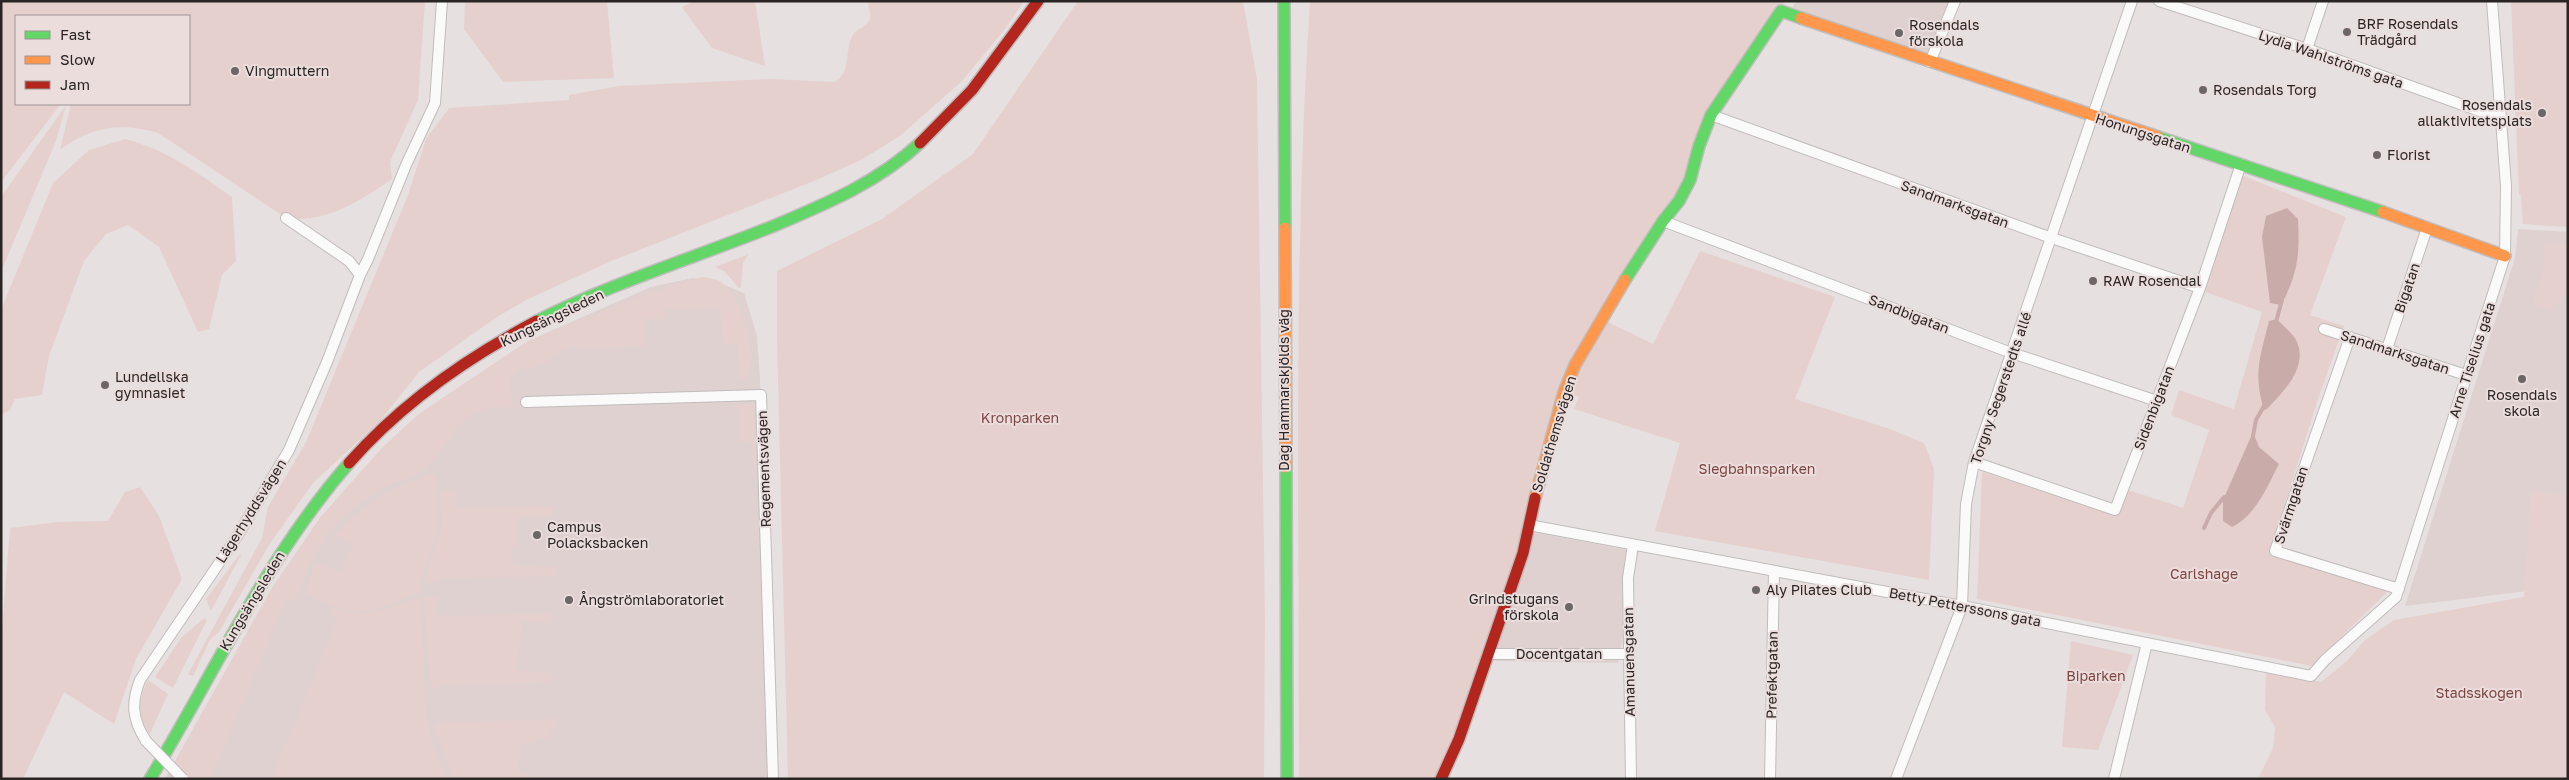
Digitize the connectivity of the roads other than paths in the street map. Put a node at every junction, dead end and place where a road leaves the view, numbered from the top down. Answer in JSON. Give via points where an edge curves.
{"nodes":[{"id":1,"x":442,"y":1,"type":"edge"},
{"id":2,"x":1038,"y":1,"type":"edge"},
{"id":3,"x":1284,"y":1,"type":"edge"},
{"id":4,"x":1955,"y":1,"type":"edge"},
{"id":5,"x":2132,"y":1,"type":"edge"},
{"id":6,"x":2159,"y":1,"type":"edge"},
{"id":7,"x":2323,"y":1,"type":"edge"},
{"id":8,"x":2492,"y":1,"type":"edge"},
{"id":9,"x":1781,"y":11,"type":"joint"},
{"id":10,"x":2307,"y":49,"type":"junction"},
{"id":11,"x":1930,"y":62,"type":"junction"},
{"id":12,"x":1711,"y":115,"type":"junction"},
{"id":13,"x":2093,"y":116,"type":"junction"},
{"id":14,"x":2502,"y":119,"type":"junction"},
{"id":15,"x":2241,"y":164,"type":"junction"},
{"id":16,"x":286,"y":218,"type":"dead end"},
{"id":17,"x":1663,"y":220,"type":"junction"},
{"id":18,"x":2427,"y":228,"type":"junction"},
{"id":19,"x":2052,"y":238,"type":"junction"},
{"id":20,"x":2505,"y":256,"type":"junction"},
{"id":21,"x":360,"y":275,"type":"junction"},
{"id":22,"x":2200,"y":288,"type":"junction"},
{"id":23,"x":2324,"y":329,"type":"dead end"},
{"id":24,"x":2350,"y":337,"type":"junction"},
{"id":25,"x":2386,"y":349,"type":"junction"},
{"id":26,"x":2013,"y":353,"type":"junction"},
{"id":27,"x":2466,"y":375,"type":"junction"},
{"id":28,"x":2156,"y":401,"type":"junction"},
{"id":29,"x":526,"y":402,"type":"dead end"},
{"id":30,"x":1974,"y":462,"type":"junction"},
{"id":31,"x":1529,"y":525,"type":"junction"},
{"id":32,"x":1633,"y":545,"type":"junction"},
{"id":33,"x":1774,"y":571,"type":"junction"},
{"id":34,"x":2399,"y":588,"type":"junction"},
{"id":35,"x":1962,"y":606,"type":"junction"},
{"id":36,"x":2147,"y":643,"type":"junction"},
{"id":37,"x":1490,"y":654,"type":"junction"},
{"id":38,"x":1629,"y":654,"type":"junction"},
{"id":39,"x":2312,"y":676,"type":"joint"},
{"id":40,"x":150,"y":779,"type":"edge"},
{"id":41,"x":183,"y":779,"type":"edge"},
{"id":42,"x":773,"y":779,"type":"edge"},
{"id":43,"x":1287,"y":779,"type":"edge"},
{"id":44,"x":1441,"y":779,"type":"edge"},
{"id":45,"x":1631,"y":779,"type":"edge"},
{"id":46,"x":1770,"y":779,"type":"edge"},
{"id":47,"x":1896,"y":779,"type":"edge"},
{"id":48,"x":2114,"y":779,"type":"edge"}],
"edges":[{"from":1,"to":21,"type":"street","name":"Lägerhyddsvägen","via":[[434,103]]},
{"from":2,"to":40,"type":"main road","name":"Kungsängsleden","via":[[977,87],[930,135],[892,167],[829,203],[601,294],[520,330],[411,403],[339,475],[288,542],[264,577]]},
{"from":3,"to":43,"type":"main road","name":"Dag Hammarskjölds väg"},
{"from":4,"to":11,"type":"street"},
{"from":5,"to":13,"type":"street","name":"Torgny Segerstedts allé"},
{"from":6,"to":10,"type":"street","name":"Lydia Wahlströms gata"},
{"from":7,"to":10,"type":"street"},
{"from":8,"to":14,"type":"street","name":"Arne Tiselius gata"},
{"from":9,"to":11,"type":"main road","name":"Honungsgatan"},
{"from":9,"to":12,"type":"main road","name":"Soldathemsvägen"},
{"from":10,"to":14,"type":"street","name":"Lydia Wahlströms gata"},
{"from":11,"to":13,"type":"main road","name":"Honungsgatan"},
{"from":12,"to":17,"type":"main road","name":"Soldathemsvägen","via":[[1690,180],[1679,201]]},
{"from":12,"to":19,"type":"street","name":"Sandmarksgatan"},
{"from":13,"to":15,"type":"main road","name":"Honungsgatan"},
{"from":13,"to":19,"type":"street","name":"Torgny Segerstedts allé"},
{"from":14,"to":20,"type":"street","name":"Arne Tiselius gata","via":[[2506,186]]},
{"from":15,"to":18,"type":"main road","name":"Honungsgatan"},
{"from":15,"to":22,"type":"street","name":"Sidenbigatan"},
{"from":16,"to":21,"type":"street","via":[[349,261]]},
{"from":17,"to":26,"type":"street","name":"Sandbigatan"},
{"from":17,"to":31,"type":"main road","name":"Soldathemsvägen","via":[[1575,365],[1539,476]]},
{"from":18,"to":20,"type":"main road","name":"Honungsgatan"},
{"from":18,"to":25,"type":"street","name":"Bigatan"},
{"from":19,"to":22,"type":"street","name":"Sandmarksgatan"},
{"from":19,"to":26,"type":"street","name":"Torgny Segerstedts allé"},
{"from":20,"to":27,"type":"street","name":"Arne Tiselius gata"},
{"from":21,"to":41,"type":"street","name":"Lägerhyddsvägen","bridge":true,"via":[[289,450],[236,538],[140,680],[133,716],[146,741]]},
{"from":22,"to":28,"type":"street","name":"Sidenbigatan"},
{"from":23,"to":24,"type":"street","name":"Sandmarksgatan"},
{"from":24,"to":25,"type":"street","name":"Sandmarksgatan"},
{"from":24,"to":34,"type":"street","name":"Svärmgatan","via":[[2276,551]]},
{"from":25,"to":27,"type":"street","name":"Sandmarksgatan"},
{"from":26,"to":28,"type":"street","name":"Sandbigatan"},
{"from":26,"to":30,"type":"street","name":"Torgny Segerstedts allé"},
{"from":27,"to":34,"type":"street","name":"Arne Tiselius gata"},
{"from":28,"to":30,"type":"street","name":"Sidenbigatan","via":[[2116,510]]},
{"from":29,"to":42,"type":"street","name":"Regementsvägen","via":[[761,394]]},
{"from":30,"to":35,"type":"street","name":"Torgny Segerstedts allé","via":[[1966,504]]},
{"from":31,"to":32,"type":"street","name":"Betty Petterssons gata"},
{"from":31,"to":37,"type":"main road","name":"Soldathemsvägen"},
{"from":32,"to":33,"type":"street","name":"Betty Petterssons gata"},
{"from":32,"to":38,"type":"street","name":"Amanuensgatan","via":[[1628,578]]},
{"from":33,"to":35,"type":"street","name":"Betty Petterssons gata"},
{"from":33,"to":46,"type":"street","name":"Prefektgatan"},
{"from":34,"to":39,"type":"street","name":"Arne Tiselius gata","via":[[2396,597],[2325,660]]},
{"from":35,"to":36,"type":"street","name":"Betty Petterssons gata"},
{"from":35,"to":47,"type":"street","name":"Torgny Segerstedts allé"},
{"from":36,"to":39,"type":"street","name":"Betty Petterssons gata"},
{"from":36,"to":48,"type":"street"},
{"from":37,"to":38,"type":"street","name":"Docentgatan"},
{"from":37,"to":44,"type":"main road","name":"Soldathemsvägen"},
{"from":38,"to":45,"type":"street","name":"Amanuensgatan"}]}
